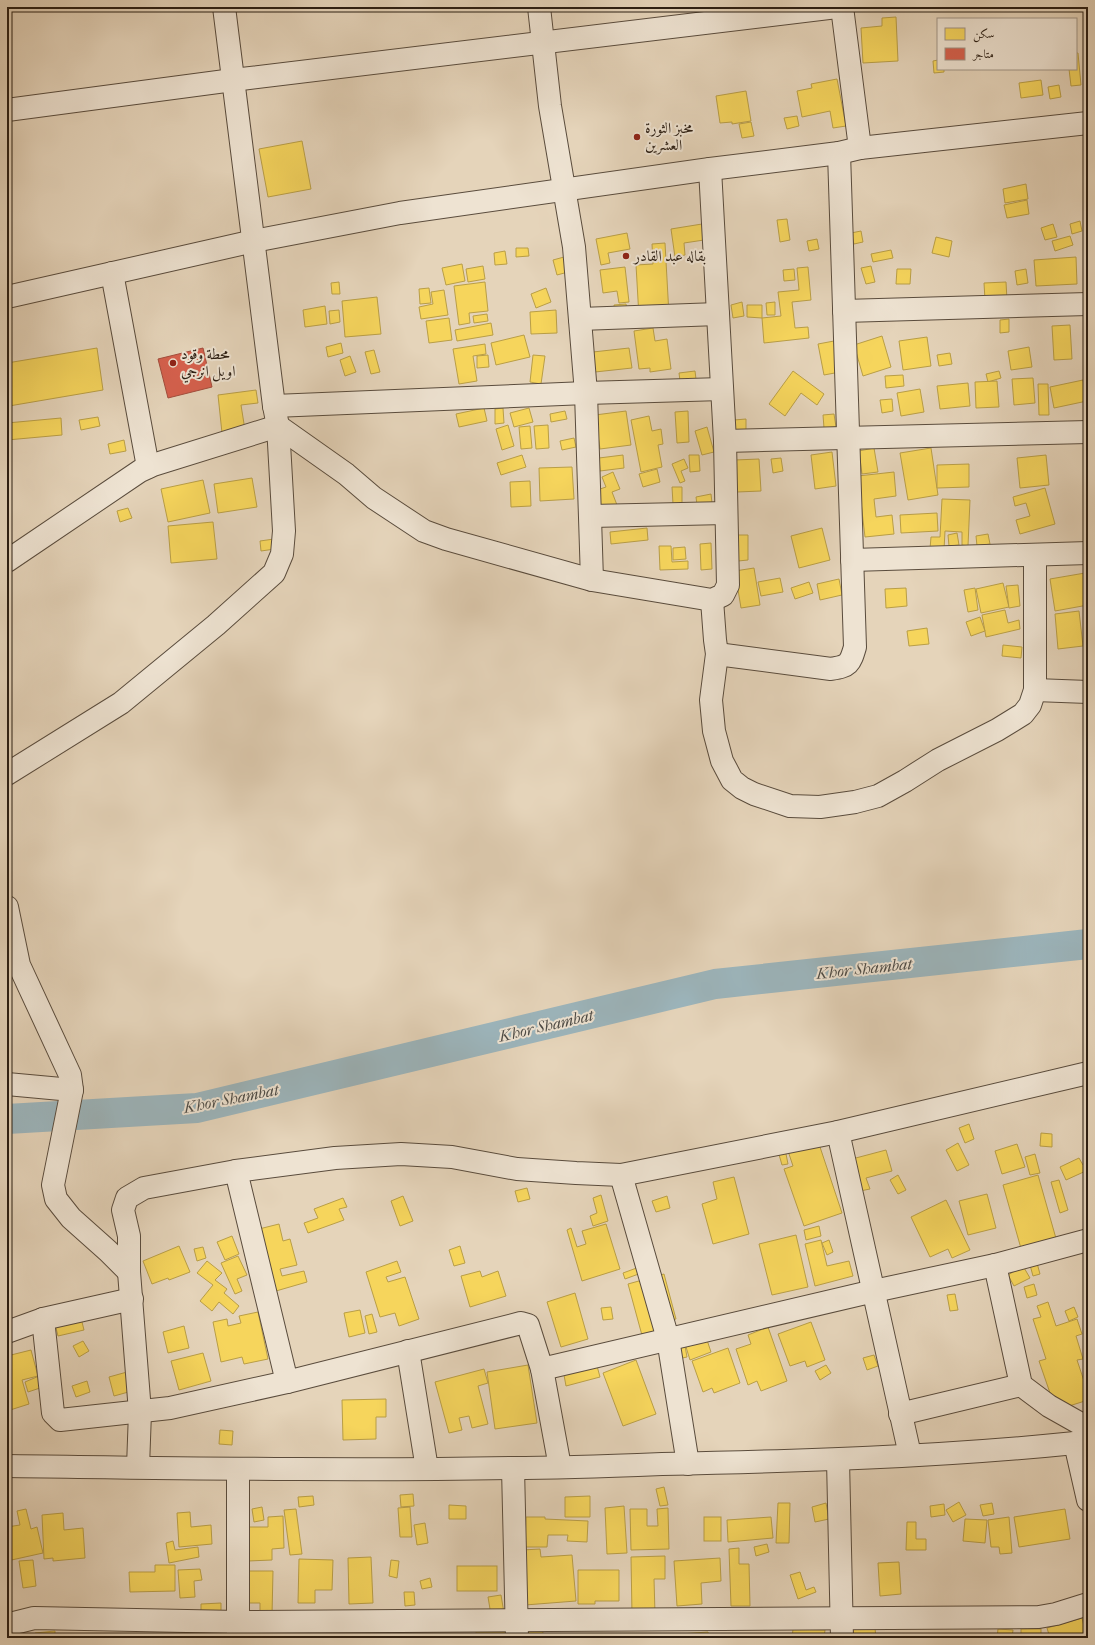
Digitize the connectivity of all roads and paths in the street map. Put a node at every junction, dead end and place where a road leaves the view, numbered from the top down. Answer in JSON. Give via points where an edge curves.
{"nodes":[{"id":1,"x":224,"y":7,"type":"edge"},
{"id":2,"x":539,"y":7,"type":"edge"},
{"id":3,"x":837,"y":7,"type":"edge"},
{"id":4,"x":842,"y":7,"type":"edge"},
{"id":5,"x":543,"y":42,"type":"junction"},
{"id":6,"x":233,"y":80,"type":"junction"},
{"id":7,"x":7,"y":110,"type":"edge"},
{"id":8,"x":1088,"y":123,"type":"edge"},
{"id":9,"x":860,"y":148,"type":"junction"},
{"id":10,"x":840,"y":153,"type":"junction"},
{"id":11,"x":710,"y":169,"type":"junction"},
{"id":12,"x":564,"y":191,"type":"junction"},
{"id":13,"x":254,"y":241,"type":"junction"},
{"id":14,"x":112,"y":273,"type":"junction"},
{"id":15,"x":7,"y":297,"type":"edge"},
{"id":16,"x":1088,"y":304,"type":"edge"},
{"id":17,"x":844,"y":311,"type":"junction"},
{"id":18,"x":718,"y":314,"type":"junction"},
{"id":19,"x":580,"y":319,"type":"junction"},
{"id":20,"x":722,"y":389,"type":"junction"},
{"id":21,"x":586,"y":393,"type":"junction"},
{"id":22,"x":276,"y":416,"type":"junction"},
{"id":23,"x":1088,"y":432,"type":"edge"},
{"id":24,"x":848,"y":438,"type":"junction"},
{"id":25,"x":725,"y":441,"type":"junction"},
{"id":26,"x":148,"y":467,"type":"junction"},
{"id":27,"x":726,"y":513,"type":"junction"},
{"id":28,"x":591,"y":516,"type":"junction"},
{"id":29,"x":1088,"y":553,"type":"edge"},
{"id":30,"x":1035,"y":555,"type":"junction"},
{"id":31,"x":852,"y":560,"type":"junction"},
{"id":32,"x":7,"y":561,"type":"edge"},
{"id":33,"x":592,"y":580,"type":"junction"},
{"id":34,"x":712,"y":600,"type":"junction"},
{"id":35,"x":717,"y":654,"type":"junction"},
{"id":36,"x":1035,"y":690,"type":"junction"},
{"id":37,"x":1088,"y":692,"type":"edge"},
{"id":38,"x":7,"y":774,"type":"edge"},
{"id":39,"x":7,"y":907,"type":"edge"},
{"id":40,"x":1088,"y":1073,"type":"edge"},
{"id":41,"x":7,"y":1084,"type":"edge"},
{"id":42,"x":72,"y":1090,"type":"junction"},
{"id":43,"x":838,"y":1132,"type":"junction"},
{"id":44,"x":236,"y":1171,"type":"junction"},
{"id":45,"x":621,"y":1175,"type":"junction"},
{"id":46,"x":1088,"y":1240,"type":"edge"},
{"id":47,"x":995,"y":1265,"type":"junction"},
{"id":48,"x":129,"y":1272,"type":"junction"},
{"id":49,"x":874,"y":1291,"type":"junction"},
{"id":50,"x":132,"y":1299,"type":"junction"},
{"id":51,"x":43,"y":1320,"type":"junction"},
{"id":52,"x":7,"y":1332,"type":"edge"},
{"id":53,"x":668,"y":1339,"type":"junction"},
{"id":54,"x":408,"y":1351,"type":"junction"},
{"id":55,"x":542,"y":1369,"type":"junction"},
{"id":56,"x":287,"y":1382,"type":"junction"},
{"id":57,"x":1021,"y":1385,"type":"junction"},
{"id":58,"x":140,"y":1412,"type":"junction"},
{"id":59,"x":900,"y":1414,"type":"junction"},
{"id":60,"x":1084,"y":1437,"type":"edge"},
{"id":61,"x":910,"y":1455,"type":"junction"},
{"id":62,"x":838,"y":1460,"type":"junction"},
{"id":63,"x":688,"y":1464,"type":"junction"},
{"id":64,"x":7,"y":1466,"type":"edge"},
{"id":65,"x":138,"y":1467,"type":"junction"},
{"id":66,"x":560,"y":1467,"type":"junction"},
{"id":67,"x":513,"y":1468,"type":"junction"},
{"id":68,"x":238,"y":1469,"type":"junction"},
{"id":69,"x":427,"y":1469,"type":"junction"},
{"id":70,"x":1088,"y":1500,"type":"edge"},
{"id":71,"x":1088,"y":1604,"type":"edge"},
{"id":72,"x":7,"y":1628,"type":"edge"},
{"id":73,"x":842,"y":1628,"type":"edge"},
{"id":74,"x":517,"y":1629,"type":"edge"},
{"id":75,"x":238,"y":1630,"type":"edge"}],
"edges":[{"from":1,"to":6,"type":"street"},
{"from":2,"to":5,"type":"street"},
{"from":3,"to":5,"type":"street"},
{"from":4,"to":9,"type":"street"},
{"from":5,"to":6,"type":"street"},
{"from":5,"to":12,"type":"street","via":[[550,106]]},
{"from":6,"to":7,"type":"street"},
{"from":6,"to":13,"type":"street"},
{"from":8,"to":9,"type":"street"},
{"from":9,"to":10,"type":"street"},
{"from":10,"to":11,"type":"street"},
{"from":10,"to":17,"type":"street"},
{"from":11,"to":12,"type":"street"},
{"from":11,"to":18,"type":"street"},
{"from":12,"to":13,"type":"street","via":[[400,213]]},
{"from":12,"to":19,"type":"street","via":[[574,247]]},
{"from":13,"to":14,"type":"street"},
{"from":13,"to":22,"type":"street"},
{"from":14,"to":15,"type":"street"},
{"from":14,"to":26,"type":"street"},
{"from":16,"to":17,"type":"street"},
{"from":17,"to":24,"type":"street"},
{"from":18,"to":19,"type":"street"},
{"from":18,"to":20,"type":"street"},
{"from":19,"to":21,"type":"street"},
{"from":20,"to":21,"type":"street"},
{"from":20,"to":25,"type":"street"},
{"from":21,"to":22,"type":"street"},
{"from":21,"to":28,"type":"street"},
{"from":22,"to":26,"type":"street"},
{"from":22,"to":33,"type":"street","via":[[374,498],[424,531]]},
{"from":22,"to":38,"type":"street","via":[[284,531],[282,554],[274,573],[216,625],[121,703]]},
{"from":23,"to":24,"type":"street"},
{"from":24,"to":25,"type":"street"},
{"from":24,"to":31,"type":"street"},
{"from":25,"to":27,"type":"street"},
{"from":26,"to":32,"type":"street"},
{"from":27,"to":28,"type":"street"},
{"from":27,"to":34,"type":"street","via":[[728,585],[723,595]]},
{"from":28,"to":33,"type":"street"},
{"from":29,"to":30,"type":"street"},
{"from":30,"to":31,"type":"street"},
{"from":30,"to":36,"type":"street"},
{"from":31,"to":35,"type":"street","via":[[855,647],[851,659],[844,666],[831,668]]},
{"from":33,"to":34,"type":"street"},
{"from":34,"to":35,"type":"street"},
{"from":35,"to":36,"type":"street","via":[[711,700],[714,731],[722,761],[732,780],[742,788],[790,806],[820,807],[878,796],[1023,714],[1030,705]]},
{"from":36,"to":37,"type":"street"},
{"from":39,"to":42,"type":"street","via":[[19,965],[64,1060]]},
{"from":40,"to":43,"type":"street"},
{"from":41,"to":42,"type":"street"},
{"from":42,"to":48,"type":"street","via":[[53,1185],[56,1199],[71,1218]]},
{"from":43,"to":45,"type":"street"},
{"from":43,"to":49,"type":"street"},
{"from":44,"to":45,"type":"street","via":[[335,1158],[401,1154],[452,1157],[517,1169]]},
{"from":44,"to":48,"type":"street","via":[[144,1188],[127,1198],[123,1210],[129,1236]]},
{"from":44,"to":56,"type":"street"},
{"from":45,"to":53,"type":"street"},
{"from":46,"to":47,"type":"street"},
{"from":47,"to":49,"type":"street"},
{"from":47,"to":57,"type":"street"},
{"from":48,"to":50,"type":"street"},
{"from":49,"to":53,"type":"street"},
{"from":49,"to":59,"type":"street"},
{"from":50,"to":51,"type":"street"},
{"from":50,"to":58,"type":"street"},
{"from":51,"to":52,"type":"street"},
{"from":51,"to":58,"type":"street","via":[[53,1413],[56,1418],[60,1420]]},
{"from":53,"to":55,"type":"street"},
{"from":53,"to":63,"type":"street"},
{"from":54,"to":55,"type":"street","via":[[521,1323],[528,1326],[532,1334]]},
{"from":54,"to":56,"type":"street"},
{"from":54,"to":69,"type":"street"},
{"from":55,"to":66,"type":"street"},
{"from":56,"to":58,"type":"street","via":[[170,1408]]},
{"from":57,"to":59,"type":"street"},
{"from":57,"to":60,"type":"street"},
{"from":58,"to":65,"type":"street"},
{"from":59,"to":61,"type":"street"},
{"from":60,"to":61,"type":"street","via":[[990,1452]]},
{"from":60,"to":70,"type":"street"},
{"from":61,"to":62,"type":"street"},
{"from":62,"to":63,"type":"street"},
{"from":62,"to":73,"type":"street"},
{"from":63,"to":66,"type":"street"},
{"from":64,"to":65,"type":"street"},
{"from":65,"to":68,"type":"street"},
{"from":66,"to":67,"type":"street"},
{"from":67,"to":69,"type":"street"},
{"from":67,"to":74,"type":"street"},
{"from":68,"to":69,"type":"street"},
{"from":68,"to":75,"type":"street"},
{"from":71,"to":73,"type":"street","via":[[1039,1617]]},
{"from":72,"to":75,"type":"street","via":[[14,1623],[34,1618]]},
{"from":73,"to":74,"type":"street"},
{"from":74,"to":75,"type":"street"}]}
